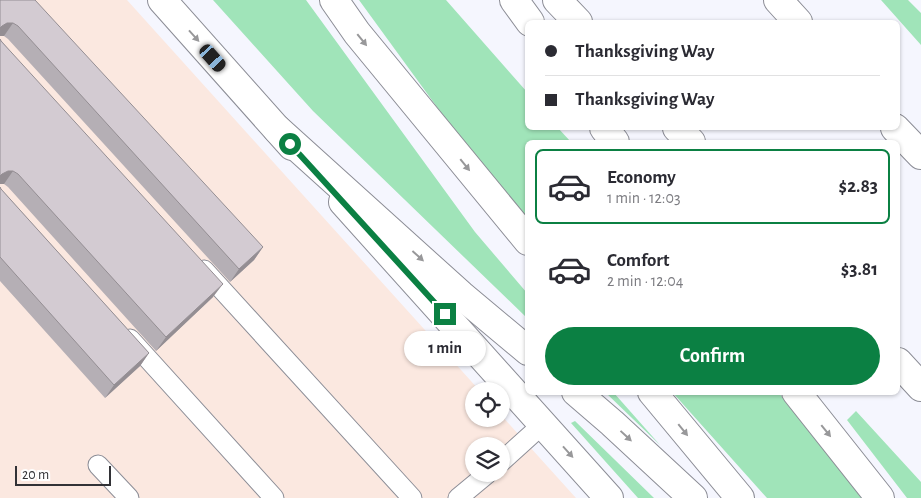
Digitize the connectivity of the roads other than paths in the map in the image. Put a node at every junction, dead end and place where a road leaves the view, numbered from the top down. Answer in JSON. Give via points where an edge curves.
{"nodes":[{"id":1,"x":162,"y":0,"type":"edge"},
{"id":2,"x":334,"y":0,"type":"edge"},
{"id":3,"x":514,"y":0,"type":"edge"},
{"id":4,"x":557,"y":0,"type":"edge"},
{"id":5,"x":778,"y":0,"type":"edge"},
{"id":6,"x":529,"y":20,"type":"edge"},
{"id":7,"x":576,"y":20,"type":"edge"},
{"id":8,"x":796,"y":20,"type":"edge"},
{"id":9,"x":277,"y":130,"type":"junction"},
{"id":10,"x":606,"y":130,"type":"edge"},
{"id":11,"x":679,"y":130,"type":"edge"},
{"id":12,"x":897,"y":130,"type":"edge"},
{"id":13,"x":613,"y":140,"type":"edge"},
{"id":14,"x":689,"y":140,"type":"edge"},
{"id":15,"x":921,"y":155,"type":"edge"},
{"id":16,"x":525,"y":238,"type":"edge"},
{"id":17,"x":193,"y":258,"type":"edge"},
{"id":18,"x":120,"y":328,"type":"edge"},
{"id":19,"x":525,"y":348,"type":"edge"},
{"id":20,"x":900,"y":364,"type":"edge"},
{"id":21,"x":921,"y":387,"type":"edge"},
{"id":22,"x":579,"y":395,"type":"edge"},
{"id":23,"x":654,"y":395,"type":"edge"},
{"id":24,"x":798,"y":395,"type":"edge"},
{"id":25,"x":543,"y":424,"type":"junction"},
{"id":26,"x":510,"y":454,"type":"edge"},
{"id":27,"x":98,"y":464,"type":"dead end"},
{"id":28,"x":477,"y":482,"type":"edge"},
{"id":29,"x":129,"y":498,"type":"edge"},
{"id":30,"x":274,"y":498,"type":"edge"},
{"id":31,"x":412,"y":498,"type":"edge"},
{"id":32,"x":458,"y":498,"type":"edge"},
{"id":33,"x":610,"y":498,"type":"edge"},
{"id":34,"x":693,"y":498,"type":"edge"},
{"id":35,"x":740,"y":498,"type":"edge"},
{"id":36,"x":880,"y":498,"type":"edge"}],
"edges":[{"from":1,"to":9,"type":"main road","one_way":true},
{"from":2,"to":16,"type":"main road","one_way":true,"via":[[357,33]]},
{"from":3,"to":6,"type":"main road"},
{"from":4,"to":7,"type":"main road"},
{"from":5,"to":8,"type":"main road"},
{"from":9,"to":19,"type":"main road","one_way":true},
{"from":9,"to":25,"type":"main road"},
{"from":10,"to":13,"type":"main road"},
{"from":11,"to":14,"type":"main road"},
{"from":12,"to":15,"type":"main road"},
{"from":17,"to":31,"type":"lane"},
{"from":18,"to":30,"type":"lane"},
{"from":20,"to":21,"type":"main road"},
{"from":22,"to":34,"type":"main road","one_way":true},
{"from":23,"to":35,"type":"main road","one_way":true},
{"from":24,"to":36,"type":"main road","one_way":true},
{"from":25,"to":26,"type":"lane"},
{"from":25,"to":33,"type":"main road","one_way":true},
{"from":27,"to":29,"type":"lane"},
{"from":28,"to":32,"type":"lane"}]}
